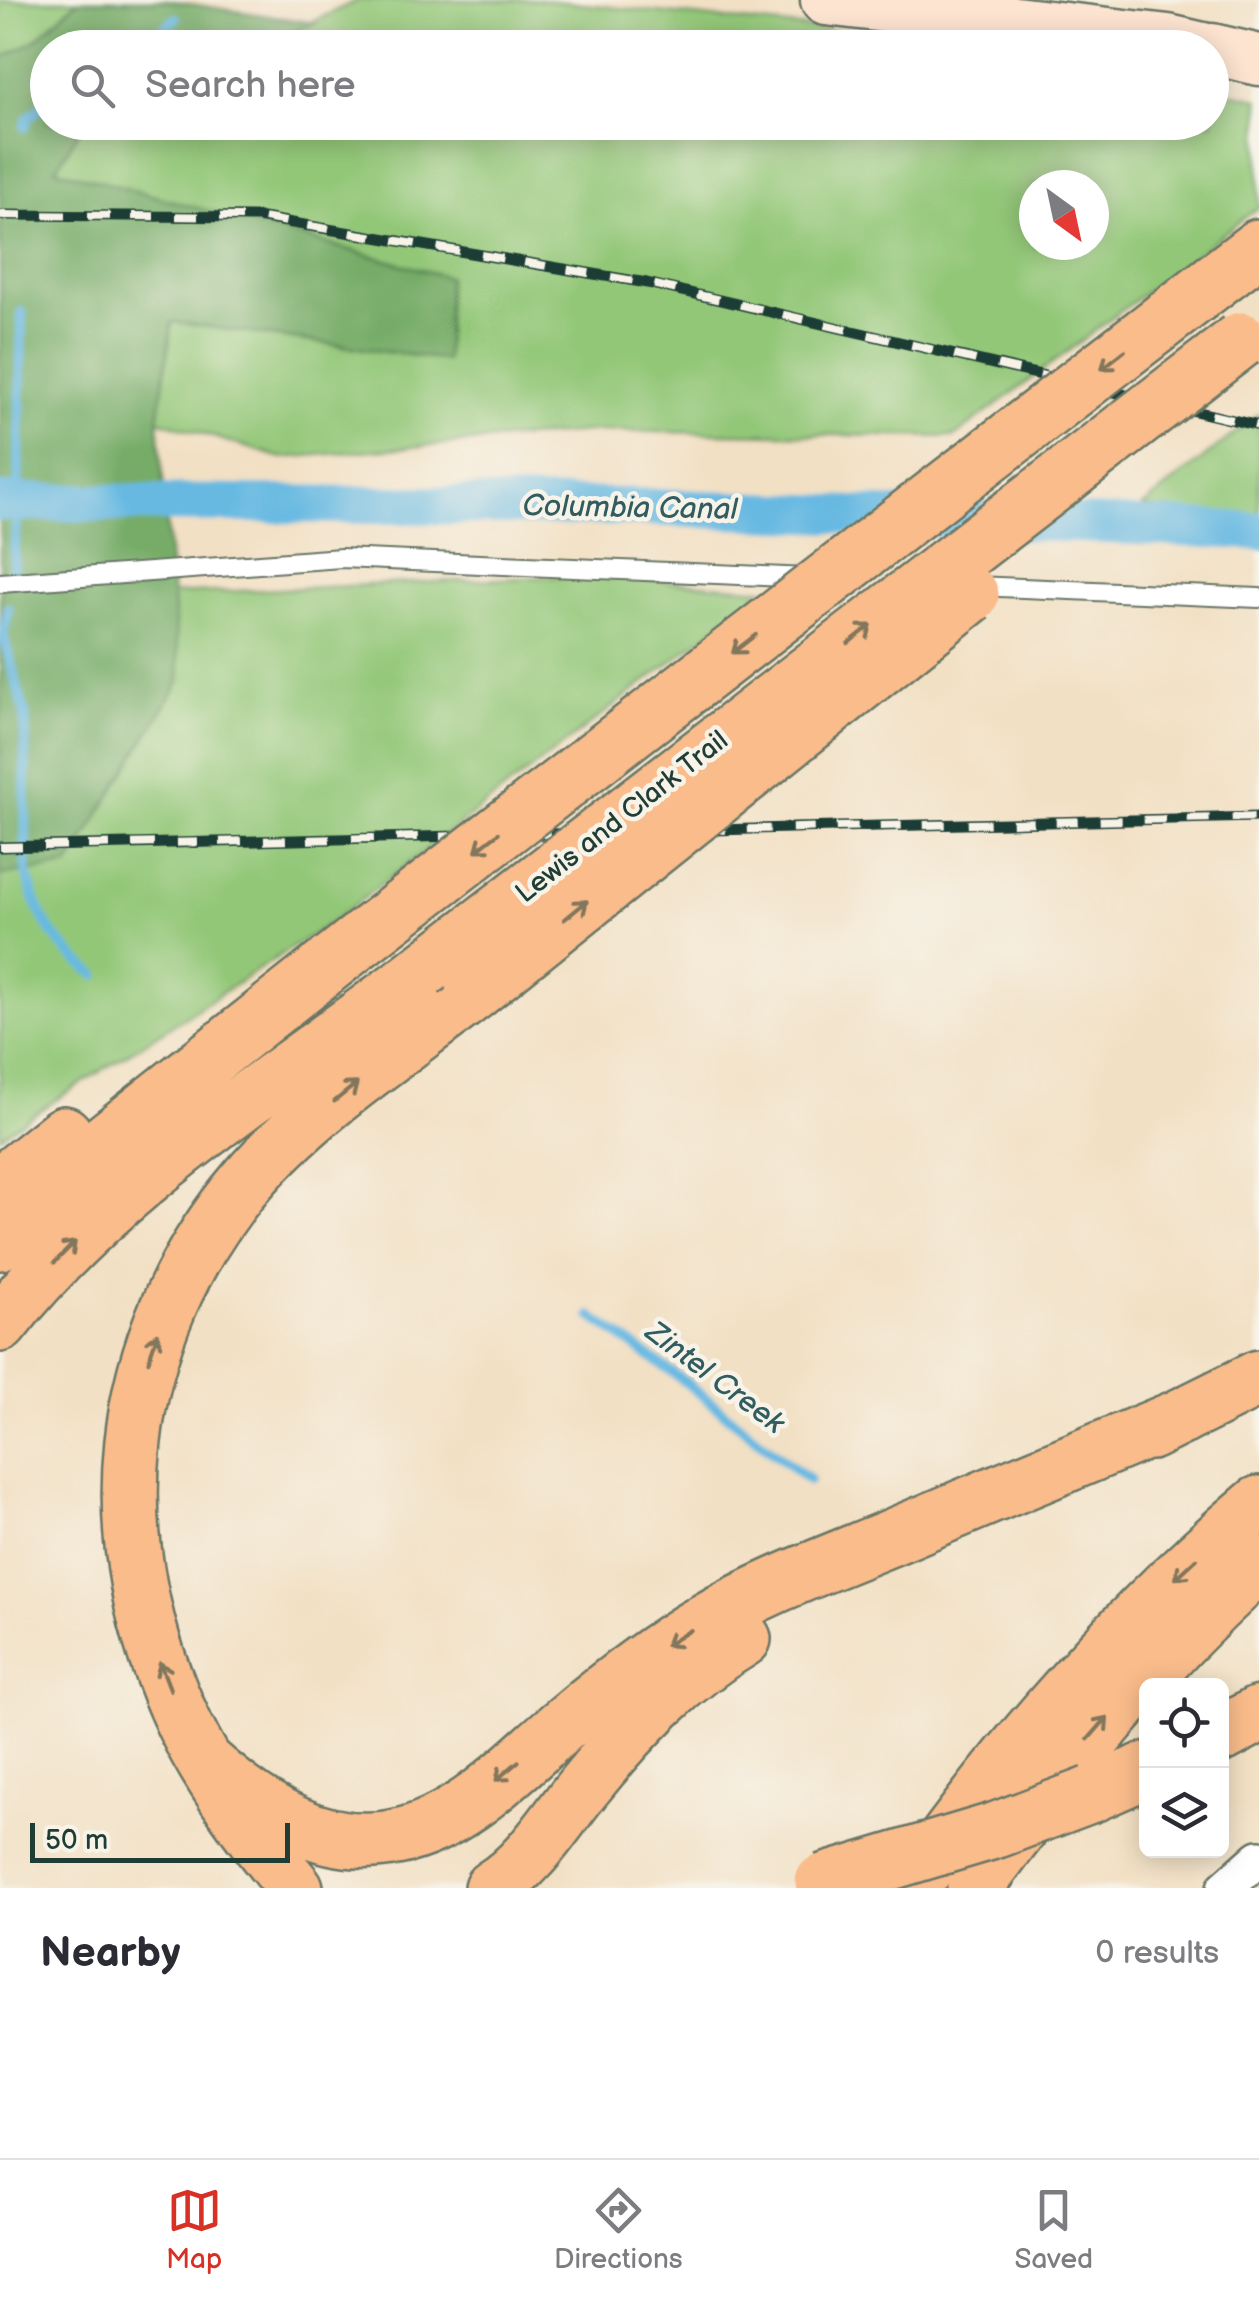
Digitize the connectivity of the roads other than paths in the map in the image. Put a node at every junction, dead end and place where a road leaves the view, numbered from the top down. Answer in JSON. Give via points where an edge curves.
{"nodes":[{"id":1,"x":826,"y":0,"type":"edge"},
{"id":2,"x":1082,"y":30,"type":"edge"},
{"id":3,"x":1229,"y":54,"type":"edge"},
{"id":4,"x":1259,"y":60,"type":"edge"},
{"id":5,"x":1259,"y":247,"type":"edge"},
{"id":6,"x":1250,"y":333,"type":"edge"},
{"id":7,"x":860,"y":581,"type":"dead end"},
{"id":8,"x":0,"y":582,"type":"edge"},
{"id":9,"x":900,"y":582,"type":"dead end"},
{"id":10,"x":1259,"y":598,"type":"edge"},
{"id":11,"x":355,"y":944,"type":"junction"},
{"id":12,"x":0,"y":1185,"type":"edge"},
{"id":13,"x":0,"y":1242,"type":"edge"},
{"id":14,"x":0,"y":1324,"type":"edge"},
{"id":15,"x":1259,"y":1378,"type":"edge"},
{"id":16,"x":1183,"y":1416,"type":"junction"},
{"id":17,"x":1259,"y":1504,"type":"edge"},
{"id":18,"x":1259,"y":1565,"type":"edge"},
{"id":19,"x":1259,"y":1714,"type":"edge"},
{"id":20,"x":1229,"y":1730,"type":"edge"},
{"id":21,"x":207,"y":1764,"type":"junction"},
{"id":22,"x":1139,"y":1773,"type":"edge"},
{"id":23,"x":1259,"y":1858,"type":"edge"},
{"id":24,"x":811,"y":1885,"type":"edge"},
{"id":25,"x":295,"y":1888,"type":"edge"},
{"id":26,"x":492,"y":1888,"type":"edge"},
{"id":27,"x":911,"y":1888,"type":"edge"},
{"id":28,"x":975,"y":1888,"type":"edge"},
{"id":29,"x":1226,"y":1888,"type":"edge"}],
"edges":[{"from":1,"to":2,"type":"street"},
{"from":3,"to":4,"type":"street"},
{"from":5,"to":11,"type":"highway","one_way":true,"bridge":true},
{"from":14,"to":6,"type":"highway","name":"Lewis and Clark Trail","one_way":true,"bridge":true,"via":[[135,1186]]},
{"from":21,"to":6,"type":"highway","one_way":true,"bridge":true,"via":[[163,1675],[140,1592],[129,1512],[140,1395],[163,1318],[198,1246],[250,1177],[316,1116],[1033,545],[1124,464]]},
{"from":7,"to":8,"type":"lane","via":[[341,558]]},
{"from":9,"to":10,"type":"lane"},
{"from":11,"to":12,"type":"highway","via":[[114,1099]]},
{"from":11,"to":13,"type":"highway","via":[[99,1146]]},
{"from":15,"to":16,"type":"highway"},
{"from":16,"to":21,"type":"highway","one_way":true,"via":[[752,1595],[667,1645],[458,1811],[421,1830],[372,1840],[322,1835],[284,1820]]},
{"from":16,"to":26,"type":"highway","via":[[708,1660],[621,1742],[528,1856]]},
{"from":17,"to":27,"type":"highway","one_way":true,"via":[[1056,1702]]},
{"from":28,"to":18,"type":"highway","one_way":true,"via":[[1114,1710]]},
{"from":19,"to":20,"type":"highway"},
{"from":21,"to":25,"type":"highway","via":[[249,1832]]},
{"from":22,"to":24,"type":"highway","bridge":true,"via":[[997,1830]]},
{"from":23,"to":29,"type":"street"}]}
